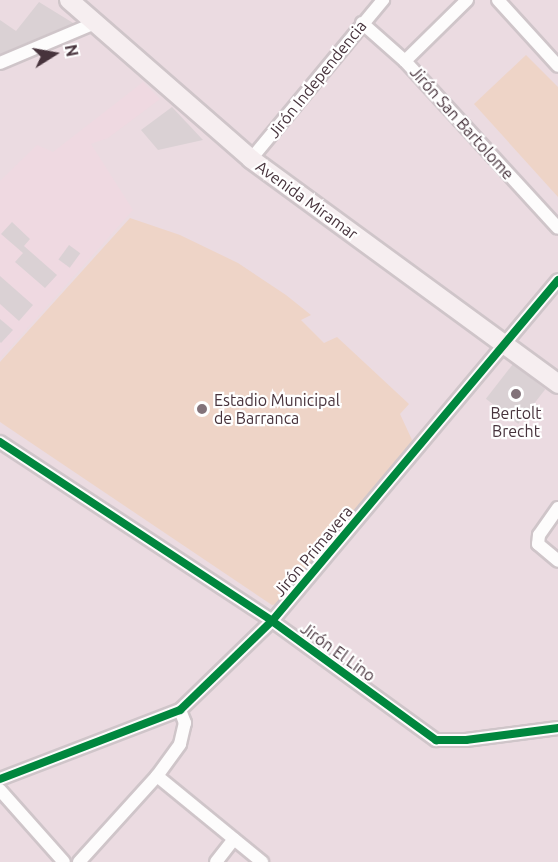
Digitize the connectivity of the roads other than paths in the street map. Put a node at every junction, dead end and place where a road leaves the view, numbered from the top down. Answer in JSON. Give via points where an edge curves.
{"nodes":[{"id":1,"x":69,"y":0,"type":"edge"},
{"id":2,"x":383,"y":0,"type":"edge"},
{"id":3,"x":467,"y":0,"type":"edge"},
{"id":4,"x":498,"y":0,"type":"edge"},
{"id":5,"x":95,"y":23,"type":"junction"},
{"id":6,"x":362,"y":23,"type":"junction"},
{"id":7,"x":405,"y":61,"type":"junction"},
{"id":8,"x":0,"y":63,"type":"edge"},
{"id":9,"x":558,"y":66,"type":"edge"},
{"id":10,"x":251,"y":159,"type":"junction"},
{"id":11,"x":558,"y":228,"type":"edge"},
{"id":12,"x":558,"y":280,"type":"edge"},
{"id":13,"x":504,"y":344,"type":"junction"},
{"id":14,"x":558,"y":384,"type":"edge"},
{"id":15,"x":0,"y":442,"type":"edge"},
{"id":16,"x":558,"y":508,"type":"edge"},
{"id":17,"x":558,"y":561,"type":"edge"},
{"id":18,"x":272,"y":621,"type":"junction"},
{"id":19,"x":180,"y":710,"type":"junction"},
{"id":20,"x":558,"y":728,"type":"edge"},
{"id":21,"x":157,"y":776,"type":"junction"},
{"id":22,"x":0,"y":779,"type":"edge"},
{"id":23,"x":0,"y":790,"type":"edge"},
{"id":24,"x":234,"y":839,"type":"junction"},
{"id":25,"x":64,"y":862,"type":"edge"},
{"id":26,"x":79,"y":862,"type":"edge"},
{"id":27,"x":216,"y":862,"type":"edge"},
{"id":28,"x":262,"y":862,"type":"edge"}],
"edges":[{"from":1,"to":5,"type":"street","name":"Avenida Miramar"},
{"from":2,"to":6,"type":"street","name":"Jirón Independencia"},
{"from":3,"to":7,"type":"street"},
{"from":4,"to":9,"type":"street"},
{"from":5,"to":8,"type":"street"},
{"from":5,"to":10,"type":"street","name":"Avenida Miramar"},
{"from":6,"to":7,"type":"street","name":"Jirón San Bartolome"},
{"from":6,"to":10,"type":"street","name":"Jirón Independencia"},
{"from":7,"to":11,"type":"street","name":"Jirón San Bartolome"},
{"from":10,"to":13,"type":"street","name":"Avenida Miramar"},
{"from":12,"to":13,"type":"street","name":"Jirón Primavera"},
{"from":13,"to":14,"type":"street","name":"Avenida Miramar"},
{"from":13,"to":18,"type":"street","name":"Jirón Primavera"},
{"from":15,"to":18,"type":"street","name":"Jirón El Lino"},
{"from":16,"to":17,"type":"street","via":[[539,535],[538,544]]},
{"from":18,"to":19,"type":"street","name":"Jirón Primavera"},
{"from":18,"to":20,"type":"street","name":"Jirón El Lino","via":[[436,740],[458,741]]},
{"from":19,"to":21,"type":"street","via":[[185,723],[180,744]]},
{"from":19,"to":22,"type":"street","name":"Jirón Primavera"},
{"from":21,"to":24,"type":"street"},
{"from":21,"to":26,"type":"street"},
{"from":23,"to":25,"type":"street"},
{"from":24,"to":27,"type":"street"},
{"from":24,"to":28,"type":"street"}]}
